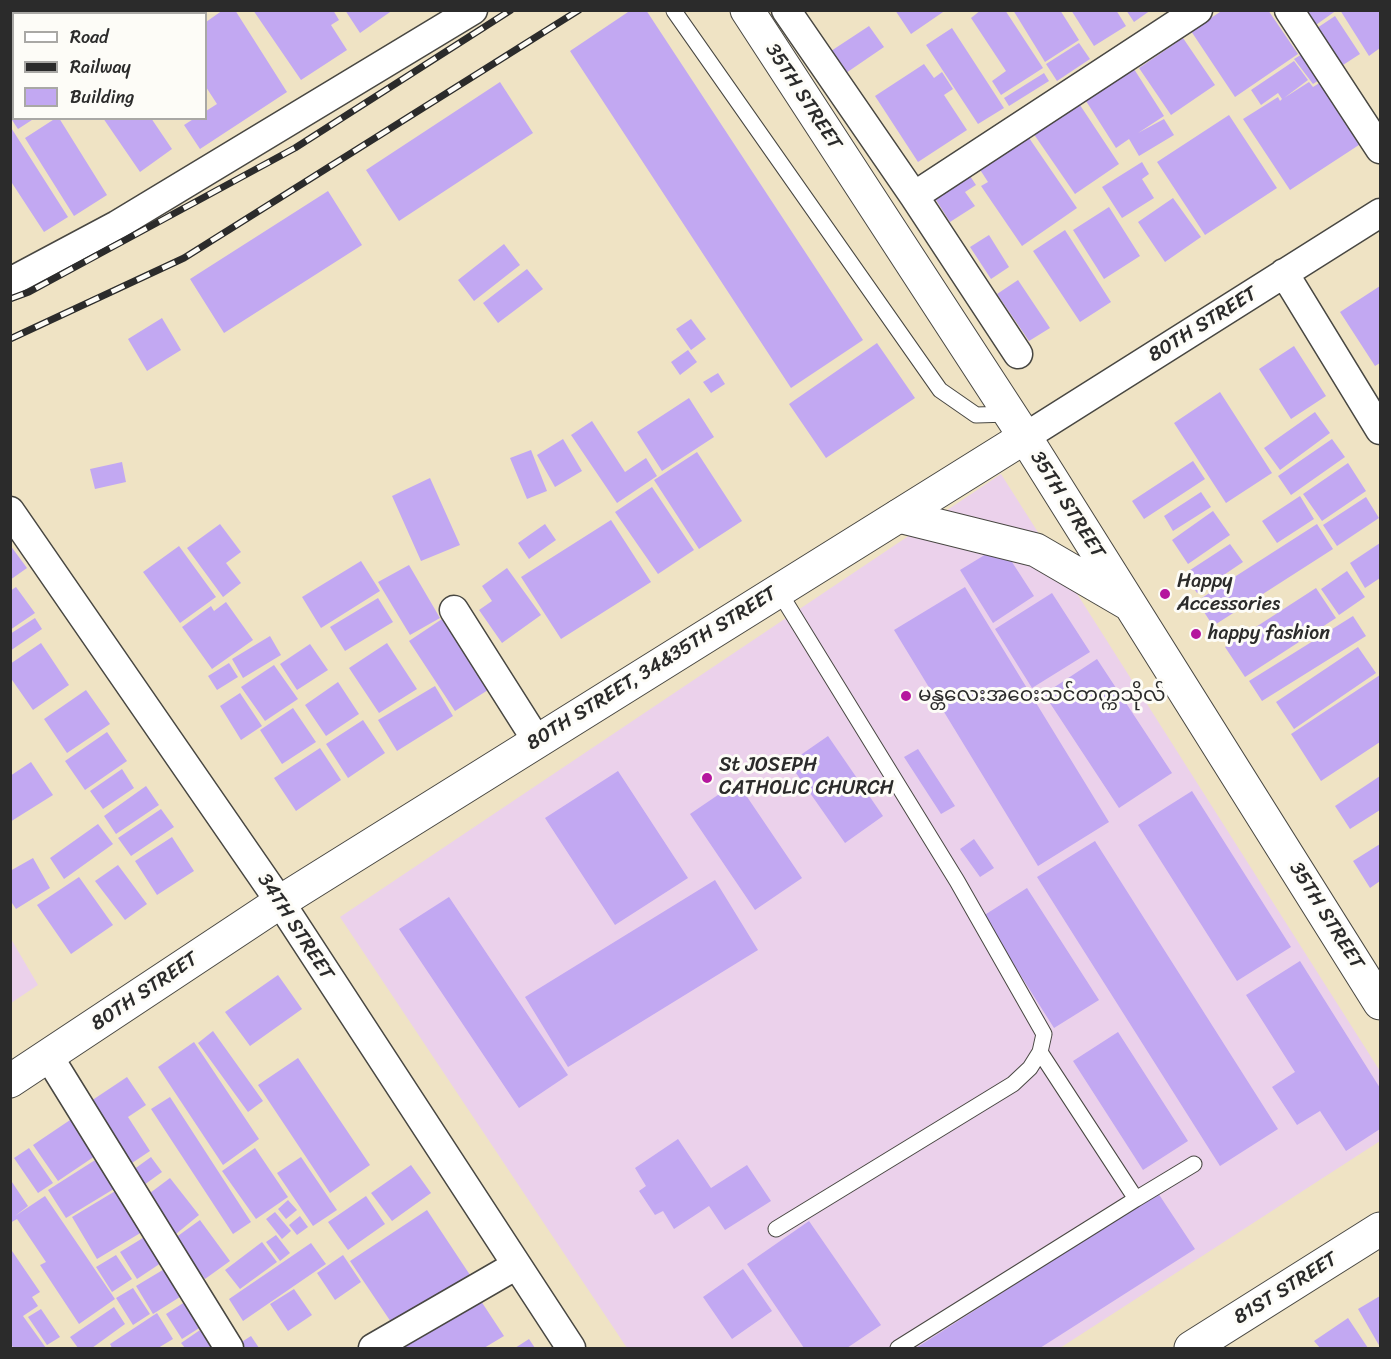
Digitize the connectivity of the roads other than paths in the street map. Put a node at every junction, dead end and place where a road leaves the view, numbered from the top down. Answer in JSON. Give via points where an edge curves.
{"nodes":[{"id":1,"x":473,"y":10,"type":"edge"},
{"id":2,"x":747,"y":10,"type":"edge"},
{"id":3,"x":786,"y":10,"type":"edge"},
{"id":4,"x":1198,"y":10,"type":"edge"},
{"id":5,"x":1288,"y":10,"type":"edge"},
{"id":6,"x":674,"y":11,"type":"edge"},
{"id":7,"x":1380,"y":149,"type":"edge"},
{"id":8,"x":914,"y":196,"type":"junction"},
{"id":9,"x":1380,"y":213,"type":"edge"},
{"id":10,"x":1284,"y":273,"type":"junction"},
{"id":11,"x":10,"y":282,"type":"edge"},
{"id":12,"x":1018,"y":354,"type":"dead end"},
{"id":13,"x":1010,"y":414,"type":"junction"},
{"id":14,"x":1380,"y":430,"type":"edge"},
{"id":15,"x":10,"y":511,"type":"edge"},
{"id":16,"x":899,"y":516,"type":"junction"},
{"id":17,"x":778,"y":590,"type":"junction"},
{"id":18,"x":1131,"y":606,"type":"junction"},
{"id":19,"x":453,"y":610,"type":"dead end"},
{"id":20,"x":537,"y":741,"type":"junction"},
{"id":21,"x":280,"y":902,"type":"junction"},
{"id":22,"x":1380,"y":1004,"type":"edge"},
{"id":23,"x":1040,"y":1052,"type":"junction"},
{"id":24,"x":49,"y":1057,"type":"junction"},
{"id":25,"x":10,"y":1081,"type":"edge"},
{"id":26,"x":1194,"y":1164,"type":"dead end"},
{"id":27,"x":1136,"y":1199,"type":"junction"},
{"id":28,"x":776,"y":1229,"type":"dead end"},
{"id":29,"x":1380,"y":1229,"type":"edge"},
{"id":30,"x":515,"y":1266,"type":"junction"},
{"id":31,"x":1210,"y":1343,"type":"edge"},
{"id":32,"x":229,"y":1348,"type":"edge"},
{"id":33,"x":373,"y":1348,"type":"edge"},
{"id":34,"x":571,"y":1348,"type":"edge"},
{"id":35,"x":898,"y":1348,"type":"edge"}],
"edges":[{"from":1,"to":11,"type":"street","via":[[117,225]]},
{"from":2,"to":13,"type":"main road","name":"35TH STREET"},
{"from":3,"to":8,"type":"street"},
{"from":4,"to":8,"type":"street"},
{"from":5,"to":7,"type":"street"},
{"from":6,"to":13,"type":"lane","via":[[940,390],[976,415]]},
{"from":8,"to":12,"type":"street"},
{"from":9,"to":10,"type":"street","name":"80TH STREET"},
{"from":10,"to":13,"type":"street","name":"80TH STREET"},
{"from":10,"to":14,"type":"street"},
{"from":13,"to":16,"type":"main road","name":"80TH STREET, 34&35TH STREET"},
{"from":13,"to":18,"type":"main road","name":"35TH STREET"},
{"from":15,"to":21,"type":"street","name":"34TH STREET"},
{"from":16,"to":17,"type":"main road","name":"80TH STREET, 34&35TH STREET"},
{"from":16,"to":18,"type":"main road","via":[[1036,550]]},
{"from":17,"to":20,"type":"main road","name":"80TH STREET, 34&35TH STREET"},
{"from":17,"to":23,"type":"lane","via":[[957,881],[1044,1034]]},
{"from":18,"to":22,"type":"main road","name":"35TH STREET"},
{"from":19,"to":20,"type":"street"},
{"from":20,"to":21,"type":"main road","name":"80TH STREET, 34&35TH STREET"},
{"from":21,"to":24,"type":"main road","name":"80TH STREET"},
{"from":21,"to":30,"type":"street","name":"34TH STREET"},
{"from":23,"to":27,"type":"lane"},
{"from":23,"to":28,"type":"lane","via":[[1013,1084]]},
{"from":24,"to":25,"type":"main road","name":"80TH STREET"},
{"from":24,"to":32,"type":"street"},
{"from":26,"to":27,"type":"lane"},
{"from":27,"to":35,"type":"lane"},
{"from":29,"to":31,"type":"main road","name":"81ST STREET"},
{"from":30,"to":33,"type":"street"},
{"from":30,"to":34,"type":"street","name":"34TH STREET"}]}
